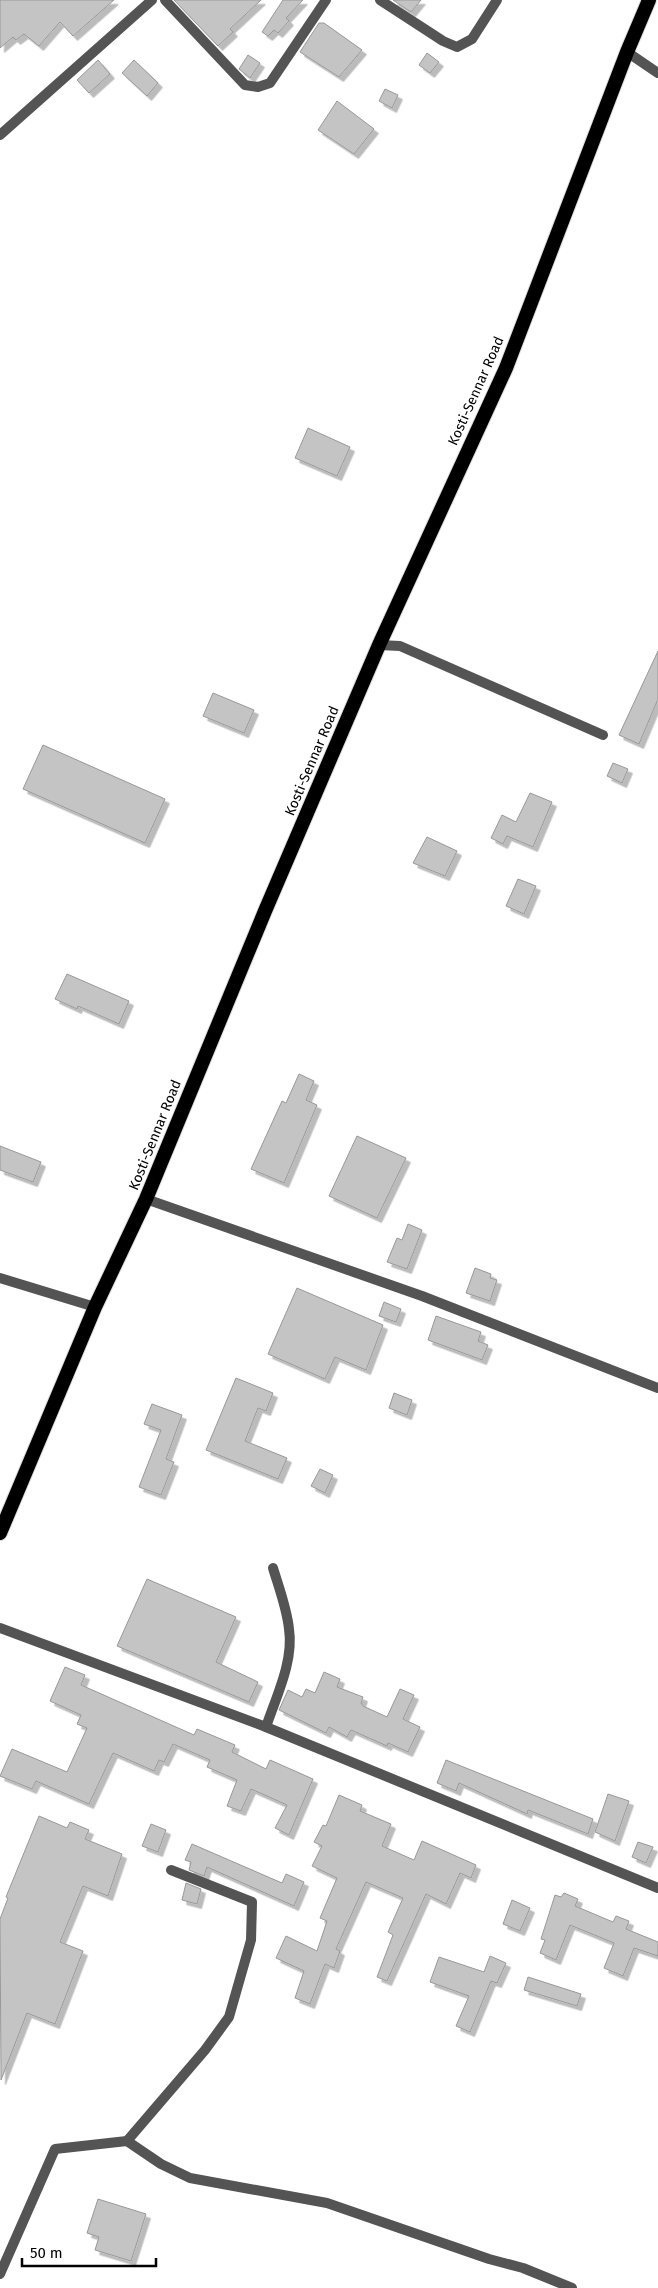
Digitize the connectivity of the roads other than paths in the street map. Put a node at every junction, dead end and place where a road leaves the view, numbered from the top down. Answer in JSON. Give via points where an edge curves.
{"nodes":[{"id":1,"x":152,"y":0,"type":"edge"},
{"id":2,"x":165,"y":0,"type":"edge"},
{"id":3,"x":326,"y":0,"type":"edge"},
{"id":4,"x":380,"y":0,"type":"edge"},
{"id":5,"x":497,"y":0,"type":"edge"},
{"id":6,"x":649,"y":0,"type":"edge"},
{"id":7,"x":627,"y":52,"type":"junction"},
{"id":8,"x":658,"y":74,"type":"edge"},
{"id":9,"x":0,"y":135,"type":"edge"},
{"id":10,"x":380,"y":645,"type":"junction"},
{"id":11,"x":603,"y":735,"type":"dead end"},
{"id":12,"x":146,"y":1199,"type":"junction"},
{"id":13,"x":0,"y":1278,"type":"edge"},
{"id":14,"x":95,"y":1307,"type":"junction"},
{"id":15,"x":658,"y":1388,"type":"edge"},
{"id":16,"x":0,"y":1533,"type":"edge"},
{"id":17,"x":273,"y":1568,"type":"dead end"},
{"id":18,"x":0,"y":1628,"type":"edge"},
{"id":19,"x":266,"y":1727,"type":"junction"},
{"id":20,"x":171,"y":1870,"type":"dead end"},
{"id":21,"x":658,"y":1888,"type":"edge"},
{"id":22,"x":128,"y":2141,"type":"junction"},
{"id":23,"x":0,"y":2274,"type":"edge"},
{"id":24,"x":572,"y":2288,"type":"edge"}],
"edges":[{"from":1,"to":9,"type":"street"},
{"from":2,"to":3,"type":"street","via":[[245,84],[258,87],[270,83]]},
{"from":4,"to":5,"type":"street","via":[[457,47],[472,39]]},
{"from":6,"to":7,"type":"highway","name":"Kosti-Sennar Road"},
{"from":7,"to":8,"type":"street"},
{"from":7,"to":10,"type":"highway","name":"Kosti-Sennar Road","via":[[506,368]]},
{"from":10,"to":11,"type":"street","via":[[400,646]]},
{"from":10,"to":12,"type":"highway","name":"Kosti-Sennar Road"},
{"from":12,"to":14,"type":"highway","name":"Kosti-Sennar Road"},
{"from":12,"to":15,"type":"street","via":[[422,1296]]},
{"from":13,"to":14,"type":"street"},
{"from":14,"to":16,"type":"highway","name":"Kosti-Sennar Road"},
{"from":17,"to":19,"type":"street","via":[[290,1628],[290,1644]]},
{"from":18,"to":19,"type":"street"},
{"from":19,"to":21,"type":"street"},
{"from":20,"to":22,"type":"street","via":[[252,1902],[251,1940],[229,2017]]},
{"from":22,"to":23,"type":"street","via":[[55,2149]]},
{"from":22,"to":24,"type":"street","via":[[161,2164],[190,2178],[327,2203],[523,2268]]}]}
